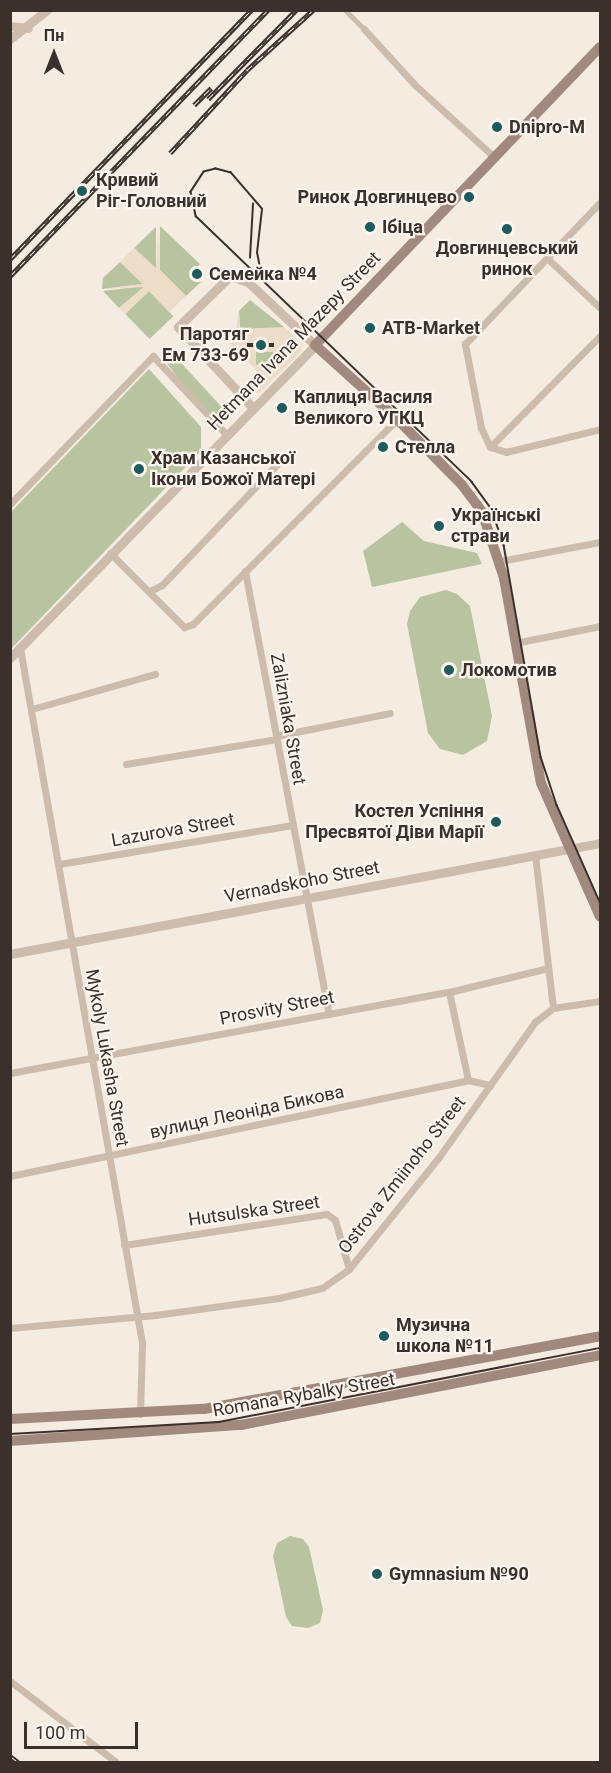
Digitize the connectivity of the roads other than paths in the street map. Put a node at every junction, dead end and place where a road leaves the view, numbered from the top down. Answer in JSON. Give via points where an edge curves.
{"nodes":[{"id":1,"x":47,"y":10,"type":"edge"},
{"id":2,"x":345,"y":10,"type":"edge"},
{"id":3,"x":10,"y":26,"type":"edge"},
{"id":4,"x":28,"y":28,"type":"junction"},
{"id":5,"x":364,"y":29,"type":"joint"},
{"id":6,"x":10,"y":39,"type":"edge"},
{"id":7,"x":600,"y":47,"type":"edge"},
{"id":8,"x":494,"y":157,"type":"junction"},
{"id":9,"x":600,"y":202,"type":"edge"},
{"id":10,"x":547,"y":258,"type":"junction"},
{"id":11,"x":600,"y":308,"type":"edge"},
{"id":12,"x":600,"y":336,"type":"edge"},
{"id":13,"x":315,"y":345,"type":"junction"},
{"id":14,"x":253,"y":408,"type":"junction"},
{"id":15,"x":397,"y":419,"type":"junction"},
{"id":16,"x":600,"y":429,"type":"edge"},
{"id":17,"x":226,"y":434,"type":"junction"},
{"id":18,"x":490,"y":447,"type":"junction"},
{"id":19,"x":281,"y":460,"type":"dead end"},
{"id":20,"x":10,"y":504,"type":"edge"},
{"id":21,"x":600,"y":542,"type":"edge"},
{"id":22,"x":110,"y":554,"type":"junction"},
{"id":23,"x":500,"y":561,"type":"junction"},
{"id":24,"x":245,"y":571,"type":"junction"},
{"id":25,"x":150,"y":591,"type":"junction"},
{"id":26,"x":600,"y":626,"type":"edge"},
{"id":27,"x":515,"y":643,"type":"junction"},
{"id":28,"x":20,"y":648,"type":"junction"},
{"id":29,"x":10,"y":658,"type":"edge"},
{"id":30,"x":155,"y":674,"type":"dead end"},
{"id":31,"x":32,"y":709,"type":"junction"},
{"id":32,"x":390,"y":713,"type":"dead end"},
{"id":33,"x":277,"y":737,"type":"junction"},
{"id":34,"x":126,"y":764,"type":"dead end"},
{"id":35,"x":291,"y":825,"type":"junction"},
{"id":36,"x":600,"y":843,"type":"edge"},
{"id":37,"x":568,"y":849,"type":"junction"},
{"id":38,"x":535,"y":855,"type":"junction"},
{"id":39,"x":59,"y":864,"type":"junction"},
{"id":40,"x":306,"y":898,"type":"junction"},
{"id":41,"x":600,"y":917,"type":"edge"},
{"id":42,"x":71,"y":943,"type":"junction"},
{"id":43,"x":10,"y":954,"type":"edge"},
{"id":44,"x":548,"y":968,"type":"junction"},
{"id":45,"x":449,"y":992,"type":"junction"},
{"id":46,"x":600,"y":1001,"type":"edge"},
{"id":47,"x":553,"y":1008,"type":"junction"},
{"id":48,"x":329,"y":1014,"type":"junction"},
{"id":49,"x":92,"y":1058,"type":"junction"},
{"id":50,"x":10,"y":1073,"type":"edge"},
{"id":51,"x":468,"y":1080,"type":"junction"},
{"id":52,"x":490,"y":1085,"type":"junction"},
{"id":53,"x":109,"y":1157,"type":"junction"},
{"id":54,"x":10,"y":1176,"type":"edge"},
{"id":55,"x":124,"y":1245,"type":"junction"},
{"id":56,"x":349,"y":1269,"type":"junction"},
{"id":57,"x":136,"y":1317,"type":"junction"},
{"id":58,"x":10,"y":1328,"type":"edge"},
{"id":59,"x":600,"y":1336,"type":"edge"},
{"id":60,"x":600,"y":1355,"type":"edge"},
{"id":61,"x":140,"y":1414,"type":"junction"},
{"id":62,"x":10,"y":1419,"type":"edge"},
{"id":63,"x":10,"y":1441,"type":"edge"},
{"id":64,"x":10,"y":1681,"type":"edge"},
{"id":65,"x":116,"y":1762,"type":"edge"}],
"edges":[{"from":1,"to":4,"type":"street"},
{"from":2,"to":5,"type":"street"},
{"from":3,"to":4,"type":"street"},
{"from":4,"to":6,"type":"street"},
{"from":5,"to":8,"type":"street","via":[[415,85]]},
{"from":7,"to":8,"type":"main road","name":"Hetmana Ivana Mazepy Street"},
{"from":8,"to":13,"type":"main road","name":"Hetmana Ivana Mazepy Street"},
{"from":9,"to":10,"type":"street"},
{"from":10,"to":11,"type":"street"},
{"from":10,"to":18,"type":"street","via":[[465,344],[481,428]]},
{"from":12,"to":18,"type":"street"},
{"from":13,"to":14,"type":"street","name":"Hetmana Ivana Mazepy Street"},
{"from":13,"to":14,"type":"street","via":[[248,282],[230,276],[178,327]]},
{"from":13,"to":15,"type":"main road"},
{"from":14,"to":17,"type":"street","name":"Hetmana Ivana Mazepy Street"},
{"from":15,"to":23,"type":"main road","via":[[472,497]]},
{"from":15,"to":24,"type":"street"},
{"from":16,"to":18,"type":"street","via":[[506,452]]},
{"from":17,"to":20,"type":"street","via":[[153,356]]},
{"from":17,"to":22,"type":"street","name":"Hetmana Ivana Mazepy Street"},
{"from":19,"to":25,"type":"street","via":[[158,589]]},
{"from":21,"to":23,"type":"street"},
{"from":22,"to":25,"type":"street"},
{"from":22,"to":28,"type":"street","name":"Hetmana Ivana Mazepy Street"},
{"from":23,"to":27,"type":"main road"},
{"from":24,"to":25,"type":"street","via":[[188,627]]},
{"from":24,"to":33,"type":"street","name":"Zalizniaka Street"},
{"from":26,"to":27,"type":"street"},
{"from":27,"to":37,"type":"main road","via":[[541,783]]},
{"from":28,"to":29,"type":"street","name":"Hetmana Ivana Mazepy Street"},
{"from":28,"to":31,"type":"street","name":"Mykoly Lukasha Street"},
{"from":30,"to":31,"type":"street"},
{"from":31,"to":39,"type":"street","name":"Mykoly Lukasha Street"},
{"from":32,"to":33,"type":"street"},
{"from":33,"to":34,"type":"street"},
{"from":33,"to":35,"type":"street","name":"Zalizniaka Street"},
{"from":35,"to":39,"type":"street","name":"Lazurova Street"},
{"from":35,"to":40,"type":"street","name":"Zalizniaka Street"},
{"from":36,"to":37,"type":"street","name":"Vernadskoho Street"},
{"from":37,"to":38,"type":"street","name":"Vernadskoho Street"},
{"from":37,"to":41,"type":"main road"},
{"from":38,"to":40,"type":"street","name":"Vernadskoho Street"},
{"from":38,"to":44,"type":"street"},
{"from":39,"to":42,"type":"street","name":"Mykoly Lukasha Street"},
{"from":40,"to":42,"type":"street","name":"Vernadskoho Street"},
{"from":40,"to":48,"type":"street","name":"Zalizniaka Street"},
{"from":42,"to":43,"type":"street","name":"Vernadskoho Street"},
{"from":42,"to":49,"type":"street","name":"Mykoly Lukasha Street"},
{"from":44,"to":45,"type":"street","name":"Prosvity Street"},
{"from":44,"to":47,"type":"street"},
{"from":45,"to":48,"type":"street","name":"Prosvity Street"},
{"from":45,"to":51,"type":"street"},
{"from":46,"to":47,"type":"street"},
{"from":47,"to":52,"type":"street","name":"Ostrova Zmiinoho Street","via":[[535,1022]]},
{"from":48,"to":49,"type":"street","name":"Prosvity Street"},
{"from":49,"to":50,"type":"street","name":"Prosvity Street"},
{"from":49,"to":53,"type":"street","name":"Mykoly Lukasha Street"},
{"from":51,"to":52,"type":"street","name":"вулиця Леоніда Бикова"},
{"from":51,"to":53,"type":"street","name":"вулиця Леоніда Бикова"},
{"from":52,"to":56,"type":"street","name":"Ostrova Zmiinoho Street","via":[[427,1173]]},
{"from":53,"to":54,"type":"street","name":"вулиця Леоніда Бикова"},
{"from":53,"to":55,"type":"street","name":"Mykoly Lukasha Street"},
{"from":55,"to":56,"type":"street","name":"Hutsulska Street","via":[[327,1214],[335,1220]]},
{"from":55,"to":57,"type":"street","name":"Mykoly Lukasha Street"},
{"from":56,"to":57,"type":"street","name":"Ostrova Zmiinoho Street","via":[[333,1283],[306,1293]]},
{"from":57,"to":58,"type":"street","name":"Ostrova Zmiinoho Street"},
{"from":57,"to":61,"type":"street","name":"Mykoly Lukasha Street","via":[[144,1363]]},
{"from":59,"to":61,"type":"main road","name":"Romana Rybalky Street","via":[[250,1402]]},
{"from":60,"to":63,"type":"main road","name":"Romana Rybalky Street","via":[[241,1425]]},
{"from":61,"to":62,"type":"main road","name":"Romana Rybalky Street"},
{"from":64,"to":65,"type":"street"}]}
